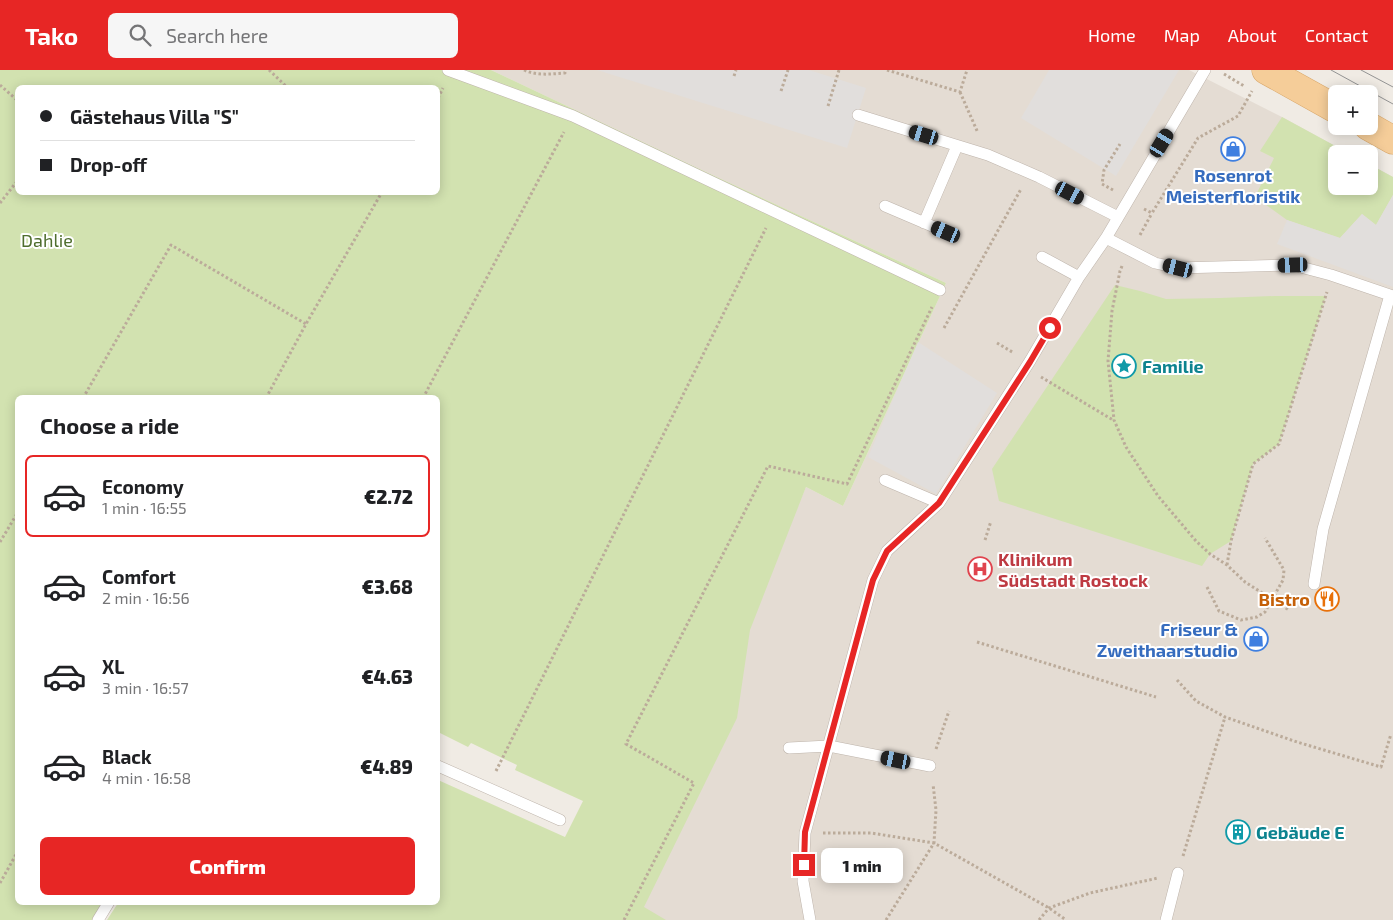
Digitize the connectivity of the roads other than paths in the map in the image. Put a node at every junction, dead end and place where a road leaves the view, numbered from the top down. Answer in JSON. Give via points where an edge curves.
{"nodes":[{"id":1,"x":448,"y":70,"type":"edge"},
{"id":2,"x":1205,"y":70,"type":"edge"},
{"id":3,"x":1259,"y":80,"type":"edge"},
{"id":4,"x":1328,"y":105,"type":"edge"},
{"id":5,"x":858,"y":115,"type":"dead end"},
{"id":6,"x":1378,"y":132,"type":"edge"},
{"id":7,"x":1393,"y":140,"type":"edge"},
{"id":8,"x":957,"y":146,"type":"junction"},
{"id":9,"x":885,"y":206,"type":"dead end"},
{"id":10,"x":1118,"y":217,"type":"junction"},
{"id":11,"x":924,"y":223,"type":"junction"},
{"id":12,"x":946,"y":232,"type":"dead end"},
{"id":13,"x":1106,"y":238,"type":"junction"},
{"id":14,"x":1042,"y":257,"type":"dead end"},
{"id":15,"x":1079,"y":277,"type":"junction"},
{"id":16,"x":940,"y":290,"type":"road end"},
{"id":17,"x":1392,"y":295,"type":"edge"},
{"id":18,"x":885,"y":480,"type":"dead end"},
{"id":19,"x":939,"y":503,"type":"junction"},
{"id":20,"x":1314,"y":584,"type":"dead end"},
{"id":21,"x":829,"y":746,"type":"junction"},
{"id":22,"x":789,"y":748,"type":"dead end"},
{"id":23,"x":930,"y":766,"type":"road end"},
{"id":24,"x":440,"y":767,"type":"edge"},
{"id":25,"x":560,"y":820,"type":"dead end"},
{"id":26,"x":1178,"y":873,"type":"road end"},
{"id":27,"x":107,"y":905,"type":"edge"},
{"id":28,"x":98,"y":920,"type":"edge"},
{"id":29,"x":810,"y":920,"type":"edge"},
{"id":30,"x":1166,"y":920,"type":"edge"}],
"edges":[{"from":1,"to":16,"type":"lane","via":[[573,116]]},
{"from":2,"to":10,"type":"lane"},
{"from":3,"to":4,"type":"main road"},
{"from":5,"to":8,"type":"lane"},
{"from":6,"to":7,"type":"main road"},
{"from":8,"to":10,"type":"lane","via":[[1030,173]]},
{"from":8,"to":11,"type":"lane"},
{"from":9,"to":11,"type":"lane"},
{"from":10,"to":13,"type":"lane"},
{"from":11,"to":12,"type":"lane"},
{"from":13,"to":15,"type":"lane"},
{"from":13,"to":17,"type":"lane","via":[[1155,263],[1178,268],[1293,265]]},
{"from":14,"to":15,"type":"lane"},
{"from":15,"to":19,"type":"lane","via":[[1026,368]]},
{"from":17,"to":20,"type":"lane","via":[[1323,529]]},
{"from":18,"to":19,"type":"lane"},
{"from":19,"to":21,"type":"lane","via":[[887,551],[873,580]]},
{"from":21,"to":22,"type":"lane"},
{"from":21,"to":23,"type":"lane"},
{"from":21,"to":29,"type":"lane","via":[[805,832],[803,881]]},
{"from":24,"to":25,"type":"lane"},
{"from":26,"to":30,"type":"lane"},
{"from":27,"to":28,"type":"lane"}]}
